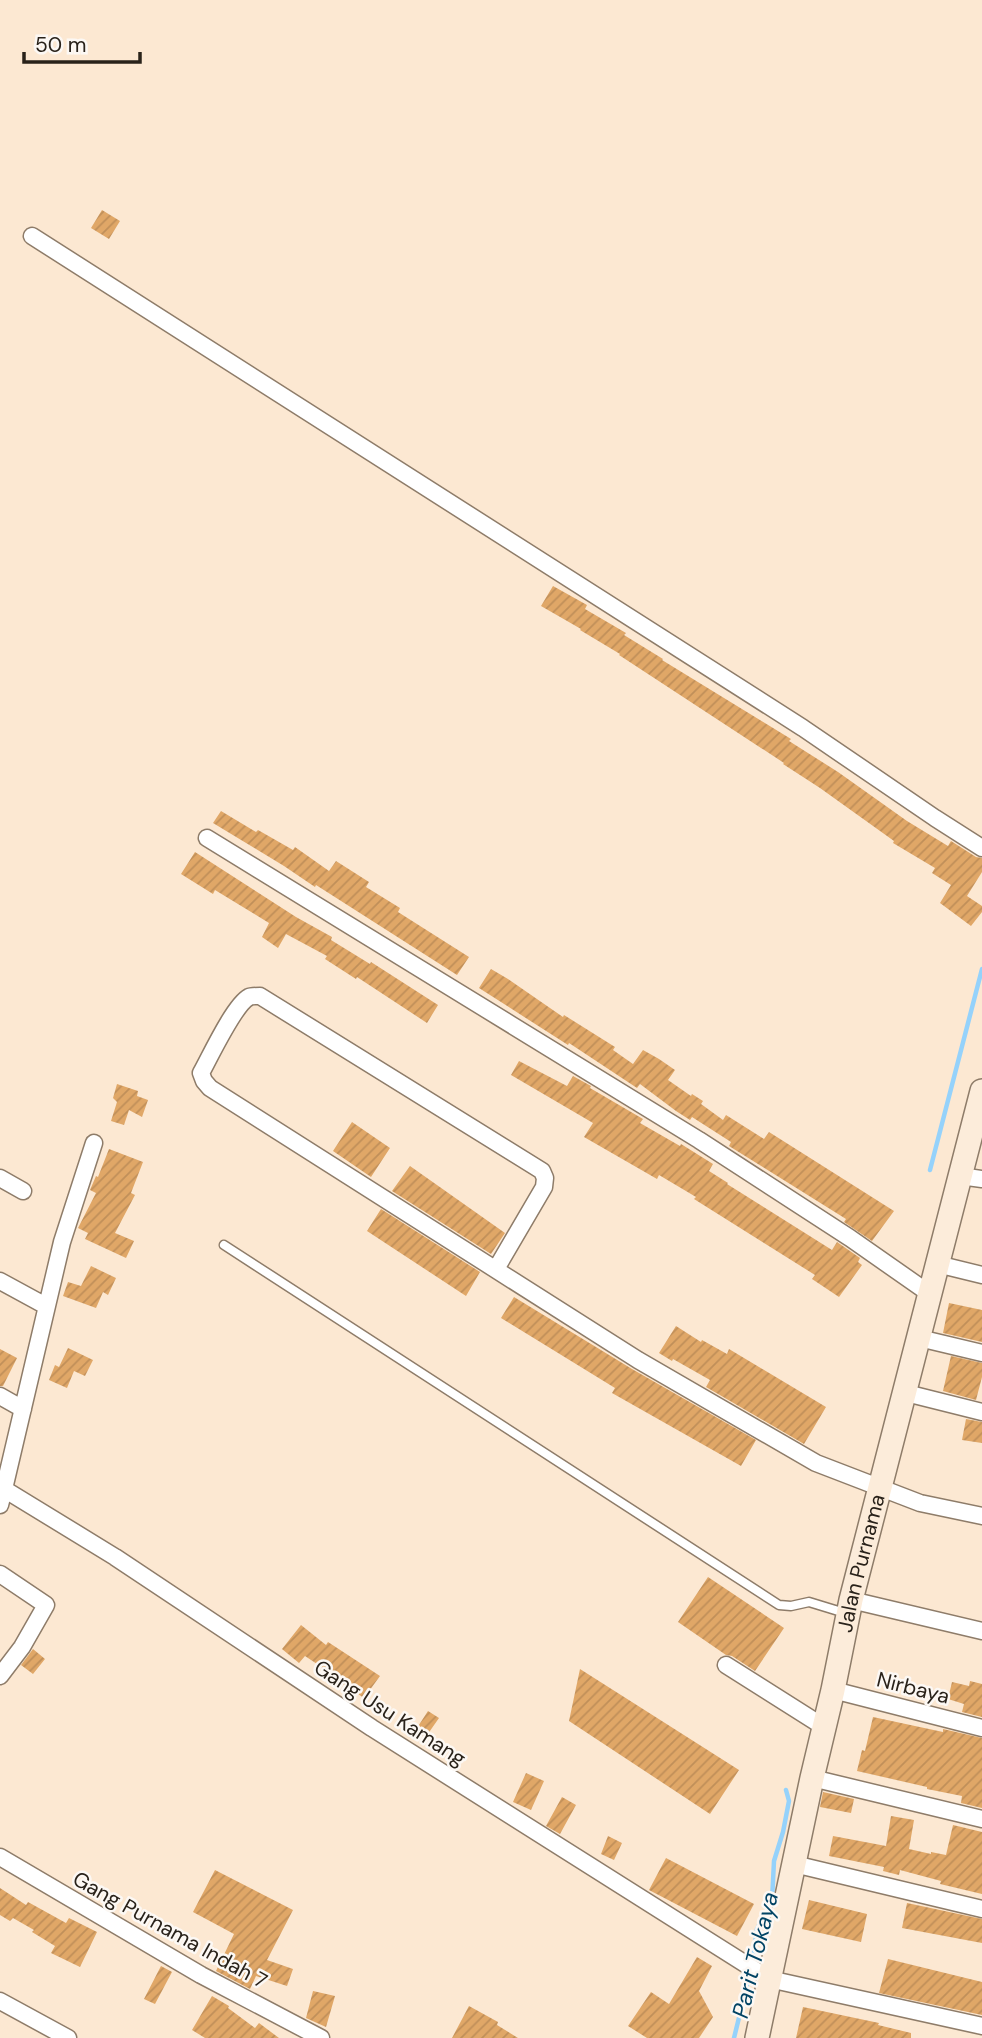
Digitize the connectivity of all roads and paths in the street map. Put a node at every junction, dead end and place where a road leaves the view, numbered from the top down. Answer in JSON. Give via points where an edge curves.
{"nodes":[{"id":1,"x":32,"y":236,"type":"dead end"},
{"id":2,"x":207,"y":838,"type":"dead end"},
{"id":3,"x":981,"y":847,"type":"edge"},
{"id":4,"x":982,"y":1091,"type":"edge"},
{"id":5,"x":94,"y":1143,"type":"dead end"},
{"id":6,"x":0,"y":1178,"type":"edge"},
{"id":7,"x":971,"y":1178,"type":"edge"},
{"id":8,"x":23,"y":1191,"type":"dead end"},
{"id":9,"x":224,"y":1245,"type":"dead end"},
{"id":10,"x":937,"y":1264,"type":"junction"},
{"id":11,"x":496,"y":1269,"type":"junction"},
{"id":12,"x":982,"y":1275,"type":"edge"},
{"id":13,"x":0,"y":1281,"type":"edge"},
{"id":14,"x":930,"y":1294,"type":"junction"},
{"id":15,"x":46,"y":1306,"type":"junction"},
{"id":16,"x":919,"y":1338,"type":"junction"},
{"id":17,"x":982,"y":1353,"type":"edge"},
{"id":18,"x":906,"y":1393,"type":"junction"},
{"id":19,"x":0,"y":1396,"type":"edge"},
{"id":20,"x":23,"y":1409,"type":"junction"},
{"id":21,"x":982,"y":1412,"type":"edge"},
{"id":22,"x":4,"y":1489,"type":"junction"},
{"id":23,"x":881,"y":1489,"type":"junction"},
{"id":24,"x":0,"y":1505,"type":"edge"},
{"id":25,"x":982,"y":1516,"type":"edge"},
{"id":26,"x":0,"y":1574,"type":"edge"},
{"id":27,"x":849,"y":1607,"type":"junction"},
{"id":28,"x":982,"y":1630,"type":"edge"},
{"id":29,"x":726,"y":1665,"type":"dead end"},
{"id":30,"x":0,"y":1676,"type":"edge"},
{"id":31,"x":833,"y":1690,"type":"junction"},
{"id":32,"x":824,"y":1727,"type":"junction"},
{"id":33,"x":982,"y":1728,"type":"edge"},
{"id":34,"x":812,"y":1778,"type":"junction"},
{"id":35,"x":982,"y":1819,"type":"edge"},
{"id":36,"x":0,"y":1857,"type":"edge"},
{"id":37,"x":794,"y":1864,"type":"junction"},
{"id":38,"x":982,"y":1909,"type":"edge"},
{"id":39,"x":756,"y":1971,"type":"junction"},
{"id":40,"x":0,"y":2001,"type":"edge"},
{"id":41,"x":982,"y":2026,"type":"edge"},
{"id":42,"x":68,"y":2038,"type":"edge"},
{"id":43,"x":321,"y":2038,"type":"edge"},
{"id":44,"x":757,"y":2038,"type":"edge"}],
"edges":[{"from":1,"to":3,"type":"street","via":[[803,728]]},
{"from":2,"to":14,"type":"street","via":[[699,1140]]},
{"from":4,"to":7,"type":"street","name":"Jalan Purnama"},
{"from":5,"to":15,"type":"street"},
{"from":6,"to":8,"type":"street"},
{"from":7,"to":10,"type":"street","name":"Jalan Purnama"},
{"from":9,"to":27,"type":"lane","via":[[779,1605],[809,1602]]},
{"from":10,"to":12,"type":"street"},
{"from":10,"to":14,"type":"street","name":"Jalan Purnama"},
{"from":11,"to":11,"type":"street","via":[[210,1088],[201,1073],[241,1004],[260,996],[542,1171],[544,1186]]},
{"from":11,"to":23,"type":"street","via":[[638,1360],[816,1463]]},
{"from":13,"to":15,"type":"street"},
{"from":14,"to":16,"type":"street","name":"Jalan Purnama"},
{"from":15,"to":20,"type":"street"},
{"from":16,"to":17,"type":"street"},
{"from":16,"to":18,"type":"street","name":"Jalan Purnama"},
{"from":18,"to":21,"type":"street"},
{"from":18,"to":23,"type":"street","name":"Jalan Purnama"},
{"from":19,"to":20,"type":"street"},
{"from":20,"to":22,"type":"street"},
{"from":22,"to":24,"type":"street"},
{"from":22,"to":39,"type":"street","name":"Gang Usu Kamang"},
{"from":23,"to":25,"type":"street"},
{"from":23,"to":27,"type":"street","name":"Jalan Purnama"},
{"from":26,"to":30,"type":"street","via":[[46,1605]]},
{"from":27,"to":28,"type":"street"},
{"from":27,"to":31,"type":"street","name":"Jalan Purnama"},
{"from":29,"to":32,"type":"street"},
{"from":31,"to":32,"type":"street","name":"Jalan Purnama"},
{"from":31,"to":33,"type":"street","name":"Nirbaya"},
{"from":32,"to":34,"type":"street","name":"Jalan Purnama"},
{"from":34,"to":35,"type":"street"},
{"from":34,"to":37,"type":"street","name":"Jalan Purnama"},
{"from":36,"to":43,"type":"street","name":"Gang Purnama Indah 7","via":[[201,1975]]},
{"from":37,"to":38,"type":"street"},
{"from":37,"to":39,"type":"street","name":"Jalan Purnama"},
{"from":39,"to":41,"type":"street","name":"Gang Usu Kamang"},
{"from":39,"to":44,"type":"street","name":"Jalan Purnama"},
{"from":40,"to":42,"type":"street"}]}
